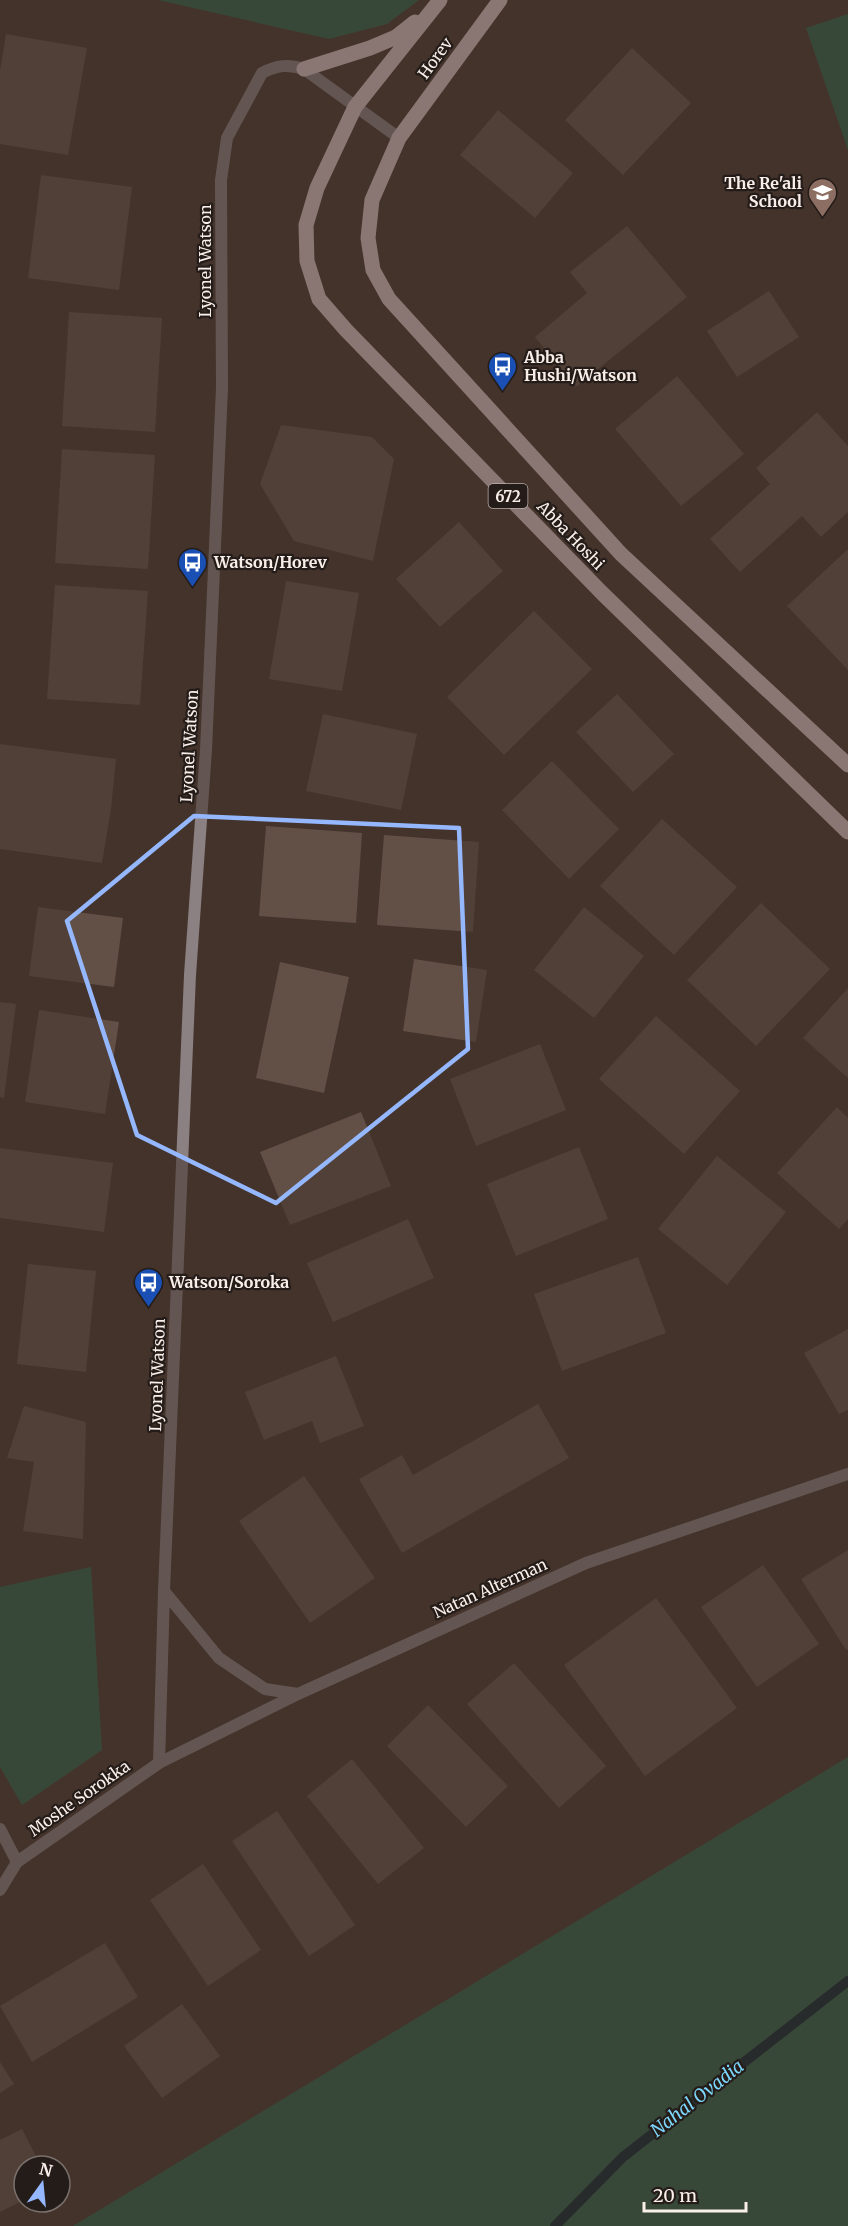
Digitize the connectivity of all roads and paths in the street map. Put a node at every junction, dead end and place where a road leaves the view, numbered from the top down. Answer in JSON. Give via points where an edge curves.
{"nodes":[{"id":1,"x":500,"y":0,"type":"edge"},
{"id":2,"x":438,"y":2,"type":"edge"},
{"id":3,"x":304,"y":69,"type":"junction"},
{"id":4,"x":355,"y":107,"type":"junction"},
{"id":5,"x":399,"y":138,"type":"junction"},
{"id":6,"x":848,"y":765,"type":"edge"},
{"id":7,"x":848,"y":832,"type":"edge"},
{"id":8,"x":848,"y":1474,"type":"edge"},
{"id":9,"x":164,"y":1591,"type":"junction"},
{"id":10,"x":298,"y":1694,"type":"junction"},
{"id":11,"x":159,"y":1763,"type":"junction"},
{"id":12,"x":0,"y":1829,"type":"edge"},
{"id":13,"x":17,"y":1862,"type":"junction"},
{"id":14,"x":0,"y":1890,"type":"edge"}],
"edges":[{"from":1,"to":5,"type":"main road","name":"Horev","number":"672"},
{"from":2,"to":3,"type":"main road","via":[[396,36]]},
{"from":2,"to":4,"type":"main road","name":"Horev","number":"672"},
{"from":3,"to":4,"type":"street"},
{"from":3,"to":9,"type":"street","name":"Lyonel Watson","via":[[289,64],[262,73],[227,138],[221,180],[222,388],[206,750],[190,975]]},
{"from":4,"to":5,"type":"street"},
{"from":4,"to":7,"type":"main road","name":"Abba Hoshi","number":"672","via":[[316,188],[306,225],[307,261],[319,299],[602,593]]},
{"from":5,"to":6,"type":"main road","name":"Abba Hoshi","number":"672","via":[[372,200],[368,238],[373,270],[389,299],[621,554]]},
{"from":8,"to":10,"type":"street","name":"Natan Alterman","via":[[586,1563]]},
{"from":9,"to":10,"type":"street","via":[[219,1658],[265,1689]]},
{"from":9,"to":11,"type":"street","name":"Lyonel Watson"},
{"from":10,"to":11,"type":"street","name":"Natan Alterman"},
{"from":11,"to":13,"type":"street","name":"Moshe Sorokka"},
{"from":12,"to":13,"type":"street"},
{"from":13,"to":14,"type":"street","name":"Moshe Sorokka"}]}
